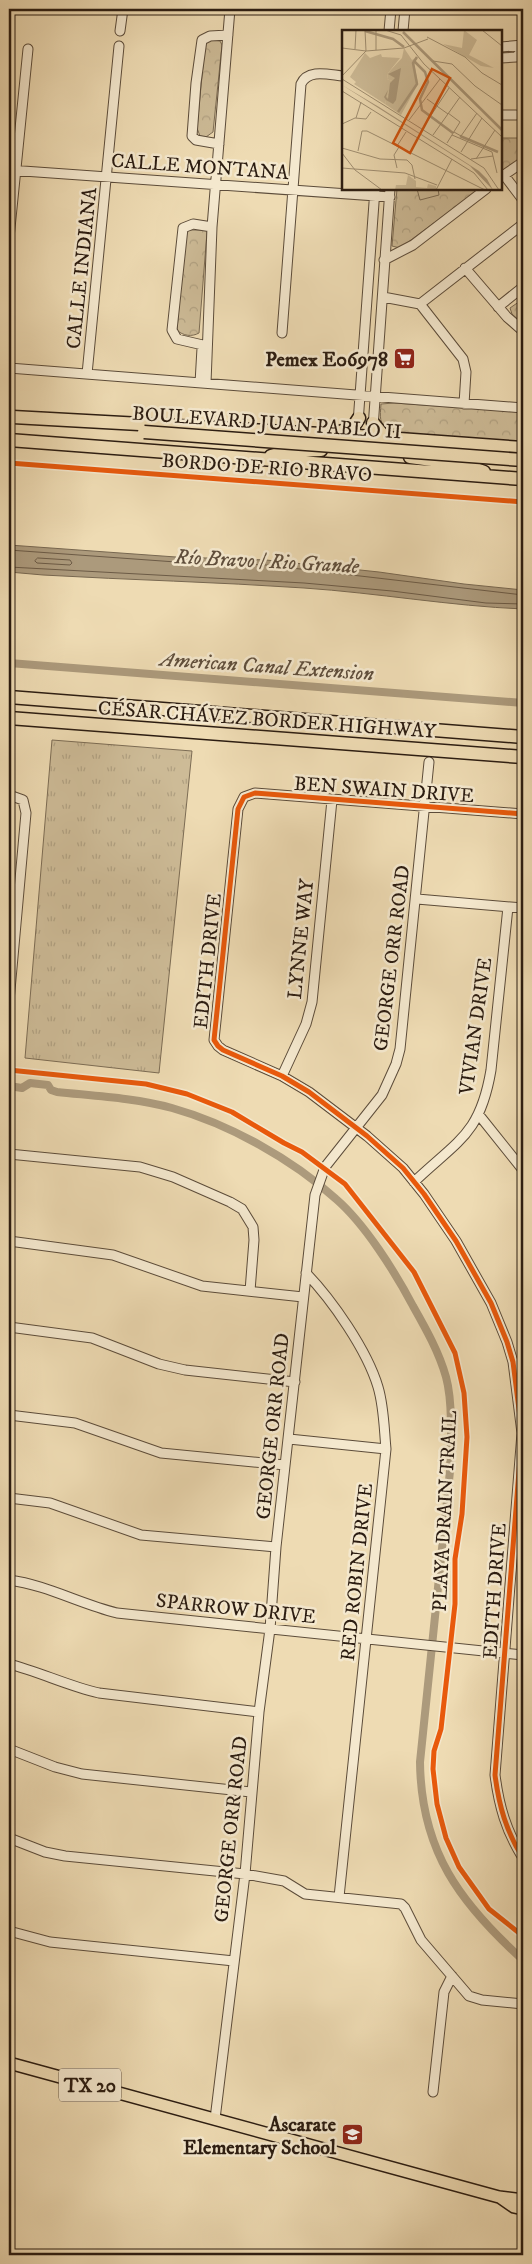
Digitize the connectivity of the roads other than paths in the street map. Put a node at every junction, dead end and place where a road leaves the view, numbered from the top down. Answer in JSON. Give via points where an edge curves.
{"nodes":[{"id":1,"x":123,"y":9,"type":"edge"},
{"id":2,"x":230,"y":9,"type":"edge"},
{"id":3,"x":391,"y":9,"type":"edge"},
{"id":4,"x":405,"y":9,"type":"edge"},
{"id":5,"x":389,"y":30,"type":"edge"},
{"id":6,"x":404,"y":30,"type":"edge"},
{"id":7,"x":120,"y":31,"type":"dead end"},
{"id":8,"x":228,"y":35,"type":"junction"},
{"id":9,"x":523,"y":45,"type":"edge"},
{"id":10,"x":119,"y":46,"type":"dead end"},
{"id":11,"x":502,"y":46,"type":"edge"},
{"id":12,"x":28,"y":49,"type":"dead end"},
{"id":13,"x":523,"y":50,"type":"edge"},
{"id":14,"x":502,"y":58,"type":"edge"},
{"id":15,"x":342,"y":76,"type":"edge"},
{"id":16,"x":502,"y":115,"type":"edge"},
{"id":17,"x":516,"y":115,"type":"dead end"},
{"id":18,"x":219,"y":144,"type":"junction"},
{"id":19,"x":523,"y":162,"type":"edge"},
{"id":20,"x":12,"y":170,"type":"edge"},
{"id":21,"x":502,"y":176,"type":"edge"},
{"id":22,"x":107,"y":177,"type":"junction"},
{"id":23,"x":217,"y":185,"type":"junction"},
{"id":24,"x":292,"y":190,"type":"junction"},
{"id":25,"x":485,"y":190,"type":"edge"},
{"id":26,"x":375,"y":193,"type":"edge"},
{"id":27,"x":390,"y":193,"type":"edge"},
{"id":28,"x":523,"y":200,"type":"edge"},
{"id":29,"x":523,"y":224,"type":"edge"},
{"id":30,"x":212,"y":227,"type":"junction"},
{"id":31,"x":9,"y":238,"type":"edge"},
{"id":32,"x":384,"y":260,"type":"junction"},
{"id":33,"x":466,"y":268,"type":"junction"},
{"id":34,"x":523,"y":287,"type":"edge"},
{"id":35,"x":383,"y":297,"type":"junction"},
{"id":36,"x":420,"y":304,"type":"junction"},
{"id":37,"x":498,"y":307,"type":"junction"},
{"id":38,"x":523,"y":331,"type":"edge"},
{"id":39,"x":282,"y":333,"type":"dead end"},
{"id":40,"x":205,"y":344,"type":"junction"},
{"id":41,"x":9,"y":368,"type":"edge"},
{"id":42,"x":87,"y":374,"type":"junction"},
{"id":43,"x":203,"y":383,"type":"junction"},
{"id":44,"x":360,"y":395,"type":"junction"},
{"id":45,"x":374,"y":397,"type":"junction"},
{"id":46,"x":464,"y":404,"type":"junction"},
{"id":47,"x":523,"y":408,"type":"edge"},
{"id":48,"x":11,"y":417,"type":"edge"},
{"id":49,"x":359,"y":418,"type":"junction"},
{"id":50,"x":373,"y":423,"type":"junction"},
{"id":51,"x":323,"y":434,"type":"junction"},
{"id":52,"x":9,"y":440,"type":"edge"},
{"id":53,"x":365,"y":440,"type":"junction"},
{"id":54,"x":396,"y":440,"type":"junction"},
{"id":55,"x":523,"y":448,"type":"edge"},
{"id":56,"x":262,"y":458,"type":"junction"},
{"id":57,"x":523,"y":460,"type":"edge"},
{"id":58,"x":499,"y":477,"type":"junction"},
{"id":59,"x":523,"y":479,"type":"edge"},
{"id":60,"x":9,"y":697,"type":"edge"},
{"id":61,"x":9,"y":718,"type":"edge"},
{"id":62,"x":523,"y":737,"type":"edge"},
{"id":63,"x":523,"y":757,"type":"edge"},
{"id":64,"x":429,"y":762,"type":"dead end"},
{"id":65,"x":9,"y":795,"type":"edge"},
{"id":66,"x":244,"y":797,"type":"joint"},
{"id":67,"x":332,"y":800,"type":"junction"},
{"id":68,"x":425,"y":807,"type":"junction"},
{"id":69,"x":523,"y":814,"type":"edge"},
{"id":70,"x":13,"y":881,"type":"edge"},
{"id":71,"x":417,"y":899,"type":"junction"},
{"id":72,"x":508,"y":907,"type":"junction"},
{"id":73,"x":523,"y":908,"type":"edge"},
{"id":74,"x":10,"y":965,"type":"edge"},
{"id":75,"x":9,"y":1001,"type":"edge"},
{"id":76,"x":282,"y":1076,"type":"junction"},
{"id":77,"x":479,"y":1115,"type":"junction"},
{"id":78,"x":357,"y":1128,"type":"junction"},
{"id":79,"x":9,"y":1154,"type":"edge"},
{"id":80,"x":523,"y":1170,"type":"edge"},
{"id":81,"x":414,"y":1182,"type":"junction"},
{"id":82,"x":9,"y":1241,"type":"edge"},
{"id":83,"x":306,"y":1272,"type":"junction"},
{"id":84,"x":250,"y":1291,"type":"junction"},
{"id":85,"x":303,"y":1297,"type":"junction"},
{"id":86,"x":9,"y":1327,"type":"edge"},
{"id":87,"x":519,"y":1374,"type":"edge"},
{"id":88,"x":294,"y":1382,"type":"junction"},
{"id":89,"x":9,"y":1415,"type":"edge"},
{"id":90,"x":289,"y":1439,"type":"junction"},
{"id":91,"x":386,"y":1448,"type":"junction"},
{"id":92,"x":285,"y":1465,"type":"junction"},
{"id":93,"x":9,"y":1498,"type":"edge"},
{"id":94,"x":276,"y":1547,"type":"junction"},
{"id":95,"x":9,"y":1580,"type":"edge"},
{"id":96,"x":270,"y":1629,"type":"junction"},
{"id":97,"x":367,"y":1640,"type":"junction"},
{"id":98,"x":504,"y":1653,"type":"junction"},
{"id":99,"x":523,"y":1656,"type":"edge"},
{"id":100,"x":9,"y":1664,"type":"edge"},
{"id":101,"x":259,"y":1712,"type":"junction"},
{"id":102,"x":9,"y":1749,"type":"edge"},
{"id":103,"x":251,"y":1792,"type":"junction"},
{"id":104,"x":9,"y":1838,"type":"edge"},
{"id":105,"x":523,"y":1858,"type":"edge"},
{"id":106,"x":245,"y":1874,"type":"junction"},
{"id":107,"x":339,"y":1897,"type":"junction"},
{"id":108,"x":9,"y":1931,"type":"edge"},
{"id":109,"x":234,"y":1960,"type":"junction"},
{"id":110,"x":452,"y":1976,"type":"junction"},
{"id":111,"x":523,"y":2004,"type":"edge"},
{"id":112,"x":9,"y":2063,"type":"edge"},
{"id":113,"x":433,"y":2092,"type":"dead end"},
{"id":114,"x":215,"y":2119,"type":"junction"},
{"id":115,"x":499,"y":2197,"type":"junction"},
{"id":116,"x":523,"y":2200,"type":"edge"},
{"id":117,"x":523,"y":2209,"type":"edge"}],
"edges":[{"from":1,"to":7,"type":"street"},
{"from":2,"to":8,"type":"street"},
{"from":3,"to":5,"type":"street"},
{"from":4,"to":6,"type":"street"},
{"from":8,"to":18,"type":"street"},
{"from":8,"to":18,"type":"street","via":[[202,40],[196,83],[192,136],[196,140]]},
{"from":9,"to":11,"type":"street"},
{"from":10,"to":22,"type":"street","name":"CALLE INDIANA"},
{"from":12,"to":20,"type":"street"},
{"from":13,"to":14,"type":"street","via":[[516,58]]},
{"from":15,"to":24,"type":"street","via":[[317,73],[303,80]]},
{"from":16,"to":17,"type":"street"},
{"from":18,"to":23,"type":"street"},
{"from":19,"to":21,"type":"street"},
{"from":20,"to":22,"type":"street","name":"CALLE MONTANA"},
{"from":20,"to":31,"type":"street"},
{"from":21,"to":28,"type":"street"},
{"from":22,"to":23,"type":"street","name":"CALLE MONTANA"},
{"from":22,"to":42,"type":"street","name":"CALLE INDIANA"},
{"from":23,"to":24,"type":"street","name":"CALLE MONTANA"},
{"from":23,"to":30,"type":"street"},
{"from":24,"to":26,"type":"street","name":"CALLE MONTANA"},
{"from":24,"to":39,"type":"street"},
{"from":25,"to":32,"type":"street","via":[[413,245]]},
{"from":26,"to":27,"type":"street","name":"CALLE MONTANA"},
{"from":26,"to":44,"type":"street"},
{"from":27,"to":32,"type":"street"},
{"from":29,"to":33,"type":"street"},
{"from":30,"to":40,"type":"street"},
{"from":30,"to":40,"type":"street","via":[[193,224],[183,228],[172,330],[178,339]]},
{"from":32,"to":35,"type":"street"},
{"from":33,"to":36,"type":"street"},
{"from":33,"to":37,"type":"street"},
{"from":34,"to":37,"type":"street"},
{"from":35,"to":36,"type":"street"},
{"from":35,"to":45,"type":"street"},
{"from":36,"to":46,"type":"street","via":[[463,359],[466,372]]},
{"from":37,"to":38,"type":"street"},
{"from":40,"to":43,"type":"street"},
{"from":41,"to":42,"type":"street"},
{"from":42,"to":43,"type":"street"},
{"from":43,"to":44,"type":"street"},
{"from":44,"to":45,"type":"street"},
{"from":44,"to":49,"type":"street"},
{"from":45,"to":46,"type":"street"},
{"from":45,"to":50,"type":"street"},
{"from":46,"to":47,"type":"street"},
{"from":48,"to":51,"type":"highway"},
{"from":48,"to":57,"type":"highway","name":"BOULEVARD JUAN PABLO II","bridge":true,"via":[[144,432]]},
{"from":49,"to":51,"type":"highway","via":[[348,430]]},
{"from":49,"to":53,"type":"street"},
{"from":50,"to":53,"type":"street"},
{"from":50,"to":54,"type":"highway","via":[[382,434]]},
{"from":51,"to":53,"type":"highway"},
{"from":52,"to":56,"type":"highway","name":"BOULEVARD JUAN PABLO II"},
{"from":53,"to":54,"type":"highway"},
{"from":53,"to":56,"type":"highway","via":[[353,450],[289,451]]},
{"from":53,"to":58,"type":"highway","via":[[375,452],[462,464]]},
{"from":54,"to":55,"type":"highway"},
{"from":56,"to":58,"type":"highway","name":"BOULEVARD JUAN PABLO II"},
{"from":58,"to":59,"type":"highway","name":"BOULEVARD JUAN PABLO II"},
{"from":60,"to":62,"type":"highway","name":"CÉSAR CHÁVEZ BORDER HIGHWAY"},
{"from":61,"to":63,"type":"highway","name":"CÉSAR CHÁVEZ BORDER HIGHWAY"},
{"from":64,"to":68,"type":"street","name":"GEORGE ORR ROAD"},
{"from":65,"to":70,"type":"street","via":[[25,802],[26,813]]},
{"from":66,"to":67,"type":"street","name":"BEN SWAIN DRIVE","via":[[255,793]]},
{"from":66,"to":76,"type":"street","name":"EDITH DRIVE","via":[[238,809],[214,1040],[223,1050]]},
{"from":67,"to":68,"type":"street","name":"BEN SWAIN DRIVE"},
{"from":67,"to":76,"type":"street","name":"LYNNE WAY","via":[[312,1002],[306,1024]]},
{"from":68,"to":69,"type":"street","name":"BEN SWAIN DRIVE"},
{"from":68,"to":71,"type":"street","name":"GEORGE ORR ROAD"},
{"from":70,"to":74,"type":"street"},
{"from":71,"to":72,"type":"street"},
{"from":71,"to":78,"type":"street","name":"GEORGE ORR ROAD","via":[[400,1049],[382,1096]]},
{"from":72,"to":73,"type":"street"},
{"from":72,"to":77,"type":"street","name":"VIVIAN DRIVE","via":[[491,1070]]},
{"from":74,"to":75,"type":"street"},
{"from":76,"to":78,"type":"street","name":"EDITH DRIVE"},
{"from":77,"to":80,"type":"street"},
{"from":77,"to":81,"type":"street","name":"VIVIAN DRIVE","via":[[454,1148]]},
{"from":78,"to":81,"type":"street","name":"EDITH DRIVE"},
{"from":78,"to":83,"type":"street","name":"GEORGE ORR ROAD","via":[[320,1177]]},
{"from":79,"to":84,"type":"street","via":[[140,1167],[173,1177],[230,1202],[242,1209],[253,1227]]},
{"from":81,"to":87,"type":"street","name":"EDITH DRIVE","via":[[456,1241],[491,1303]]},
{"from":82,"to":84,"type":"street","via":[[113,1255],[194,1284]]},
{"from":83,"to":85,"type":"street","name":"GEORGE ORR ROAD"},
{"from":83,"to":91,"type":"street","name":"RED ROBIN DRIVE","via":[[344,1322],[372,1372],[381,1400]]},
{"from":84,"to":85,"type":"street"},
{"from":85,"to":88,"type":"street","name":"GEORGE ORR ROAD"},
{"from":86,"to":88,"type":"street","via":[[92,1338],[159,1364],[184,1370]]},
{"from":87,"to":98,"type":"street","name":"EDITH DRIVE","via":[[522,1433]]},
{"from":88,"to":90,"type":"street","name":"GEORGE ORR ROAD"},
{"from":89,"to":92,"type":"street","via":[[75,1423],[161,1453]]},
{"from":90,"to":91,"type":"street"},
{"from":90,"to":92,"type":"street","name":"GEORGE ORR ROAD"},
{"from":91,"to":97,"type":"street","name":"RED ROBIN DRIVE"},
{"from":92,"to":94,"type":"street","name":"GEORGE ORR ROAD"},
{"from":93,"to":94,"type":"street","via":[[50,1503],[141,1535]]},
{"from":94,"to":96,"type":"street","name":"GEORGE ORR ROAD"},
{"from":95,"to":96,"type":"street","name":"SPARROW DRIVE","via":[[42,1586],[117,1613]]},
{"from":96,"to":97,"type":"street","name":"SPARROW DRIVE"},
{"from":96,"to":101,"type":"street","name":"GEORGE ORR ROAD"},
{"from":97,"to":98,"type":"street","name":"SPARROW DRIVE"},
{"from":97,"to":107,"type":"street","name":"RED ROBIN DRIVE"},
{"from":98,"to":99,"type":"street","name":"SPARROW DRIVE"},
{"from":98,"to":105,"type":"street","name":"EDITH DRIVE","via":[[495,1775],[503,1820]]},
{"from":100,"to":101,"type":"street","via":[[99,1693]]},
{"from":101,"to":103,"type":"street","name":"GEORGE ORR ROAD"},
{"from":102,"to":103,"type":"street","via":[[55,1768],[82,1774]]},
{"from":103,"to":106,"type":"street","name":"GEORGE ORR ROAD"},
{"from":104,"to":106,"type":"street","via":[[65,1856]]},
{"from":106,"to":107,"type":"street","via":[[284,1881],[305,1894]]},
{"from":106,"to":109,"type":"street","name":"GEORGE ORR ROAD"},
{"from":107,"to":110,"type":"street","via":[[404,1905],[421,1940]]},
{"from":108,"to":109,"type":"street","via":[[50,1942]]},
{"from":109,"to":114,"type":"street","name":"GEORGE ORR ROAD"},
{"from":110,"to":111,"type":"street","via":[[469,1996]]},
{"from":110,"to":113,"type":"street","via":[[444,1992]]},
{"from":112,"to":114,"type":"main road","number":"TX 20"},
{"from":114,"to":115,"type":"main road","number":"TX 20"},
{"from":115,"to":116,"type":"main road","number":"TX 20"},
{"from":115,"to":117,"type":"main road","number":"TX 20"}]}
